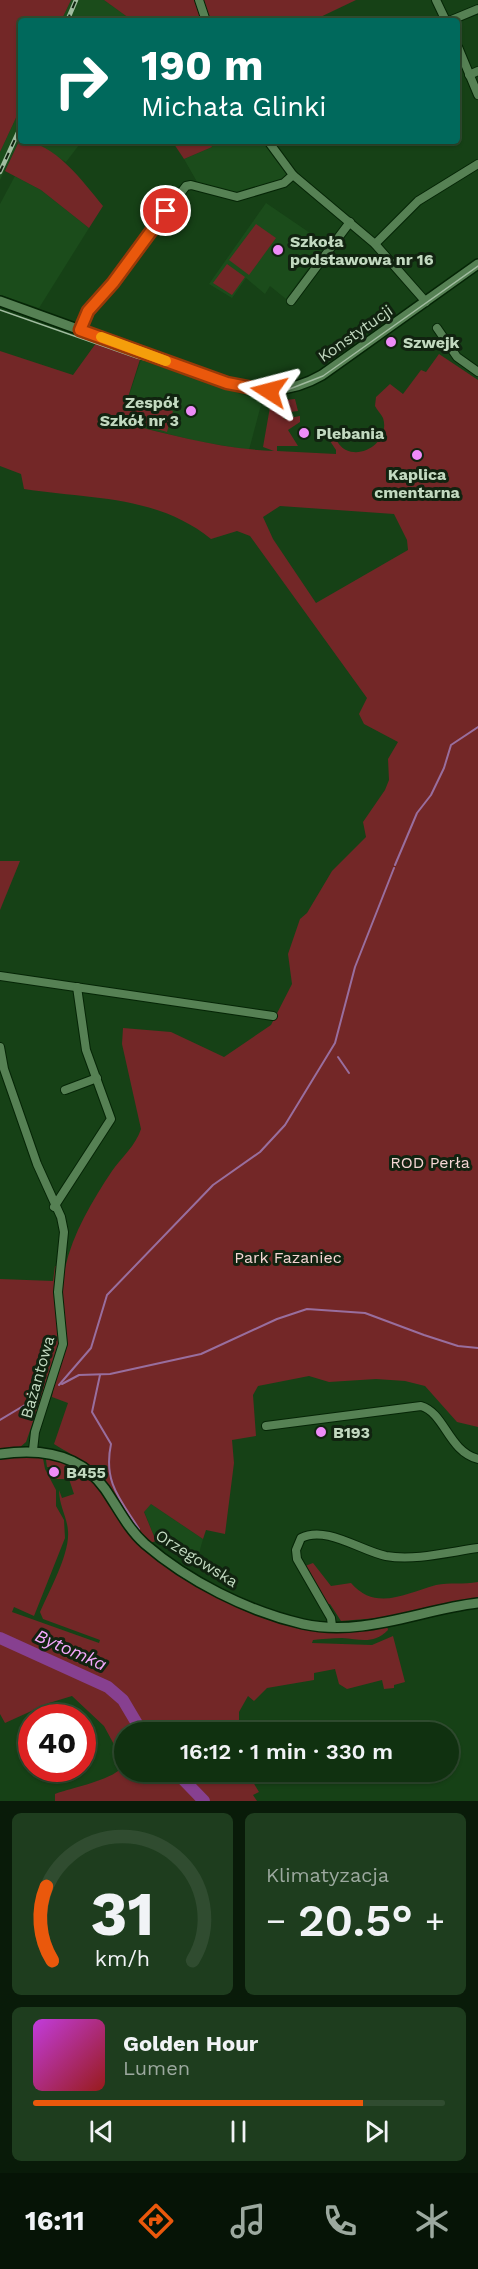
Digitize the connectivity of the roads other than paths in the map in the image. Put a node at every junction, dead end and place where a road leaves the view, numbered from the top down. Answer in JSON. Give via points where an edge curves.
{"nodes":[{"id":1,"x":198,"y":0,"type":"edge"},
{"id":2,"x":436,"y":0,"type":"edge"},
{"id":3,"x":478,"y":9,"type":"edge"},
{"id":4,"x":205,"y":18,"type":"edge"},
{"id":5,"x":445,"y":18,"type":"edge"},
{"id":6,"x":455,"y":18,"type":"edge"},
{"id":7,"x":460,"y":53,"type":"edge"},
{"id":8,"x":478,"y":71,"type":"edge"},
{"id":9,"x":469,"y":75,"type":"junction"},
{"id":10,"x":478,"y":95,"type":"edge"},
{"id":11,"x":270,"y":144,"type":"edge"},
{"id":12,"x":478,"y":164,"type":"edge"},
{"id":13,"x":293,"y":175,"type":"junction"},
{"id":14,"x":350,"y":222,"type":"junction"},
{"id":15,"x":375,"y":244,"type":"junction"},
{"id":16,"x":478,"y":264,"type":"edge"},
{"id":17,"x":291,"y":301,"type":"dead end"},
{"id":18,"x":0,"y":302,"type":"edge"},
{"id":19,"x":426,"y":302,"type":"junction"},
{"id":20,"x":437,"y":328,"type":"dead end"},
{"id":21,"x":80,"y":330,"type":"junction"},
{"id":22,"x":478,"y":372,"type":"edge"},
{"id":23,"x":0,"y":976,"type":"edge"},
{"id":24,"x":77,"y":987,"type":"junction"},
{"id":25,"x":273,"y":1016,"type":"dead end"},
{"id":26,"x":0,"y":1047,"type":"edge"},
{"id":27,"x":97,"y":1078,"type":"junction"},
{"id":28,"x":65,"y":1090,"type":"dead end"},
{"id":29,"x":54,"y":1207,"type":"junction"},
{"id":30,"x":266,"y":1426,"type":"dead end"},
{"id":31,"x":33,"y":1449,"type":"junction"},
{"id":32,"x":5,"y":1453,"type":"edge"},
{"id":33,"x":478,"y":1459,"type":"edge"},
{"id":34,"x":478,"y":1548,"type":"edge"},
{"id":35,"x":478,"y":1603,"type":"edge"},
{"id":36,"x":332,"y":1626,"type":"junction"}],
"edges":[{"from":1,"to":4,"type":"street"},
{"from":2,"to":5,"type":"street"},
{"from":3,"to":6,"type":"street"},
{"from":7,"to":9,"type":"street"},
{"from":8,"to":9,"type":"street"},
{"from":9,"to":10,"type":"street"},
{"from":11,"to":13,"type":"street"},
{"from":12,"to":15,"type":"street","via":[[427,194]]},
{"from":13,"to":14,"type":"street"},
{"from":13,"to":21,"type":"street","via":[[284,183],[237,197],[191,184],[186,186],[88,311]]},
{"from":14,"to":15,"type":"street"},
{"from":14,"to":17,"type":"street"},
{"from":15,"to":19,"type":"street"},
{"from":16,"to":19,"type":"street","name":"Konstytucji"},
{"from":18,"to":21,"type":"street","name":"Konstytucji"},
{"from":19,"to":21,"type":"street","name":"Konstytucji","via":[[316,378],[274,391],[227,383]]},
{"from":20,"to":22,"type":"street","via":[[457,357]]},
{"from":23,"to":24,"type":"street"},
{"from":24,"to":25,"type":"street"},
{"from":24,"to":27,"type":"street","via":[[86,1050]]},
{"from":26,"to":29,"type":"street","name":"Bażantowa","via":[[4,1069]]},
{"from":27,"to":28,"type":"street"},
{"from":27,"to":29,"type":"street","via":[[111,1119]]},
{"from":29,"to":31,"type":"street","name":"Bażantowa","via":[[64,1232],[58,1292],[64,1335]]},
{"from":30,"to":33,"type":"street","via":[[421,1406],[430,1411],[457,1447]]},
{"from":31,"to":32,"type":"street","name":"Orzegowska"},
{"from":31,"to":36,"type":"street","name":"Orzegowska","via":[[54,1453],[84,1468],[101,1484],[142,1541],[202,1583],[238,1601],[301,1623]]},
{"from":34,"to":36,"type":"street","via":[[400,1558],[323,1535],[302,1538],[296,1550],[297,1559]]},
{"from":35,"to":36,"type":"street","name":"Orzegowska","via":[[387,1623]]}]}
